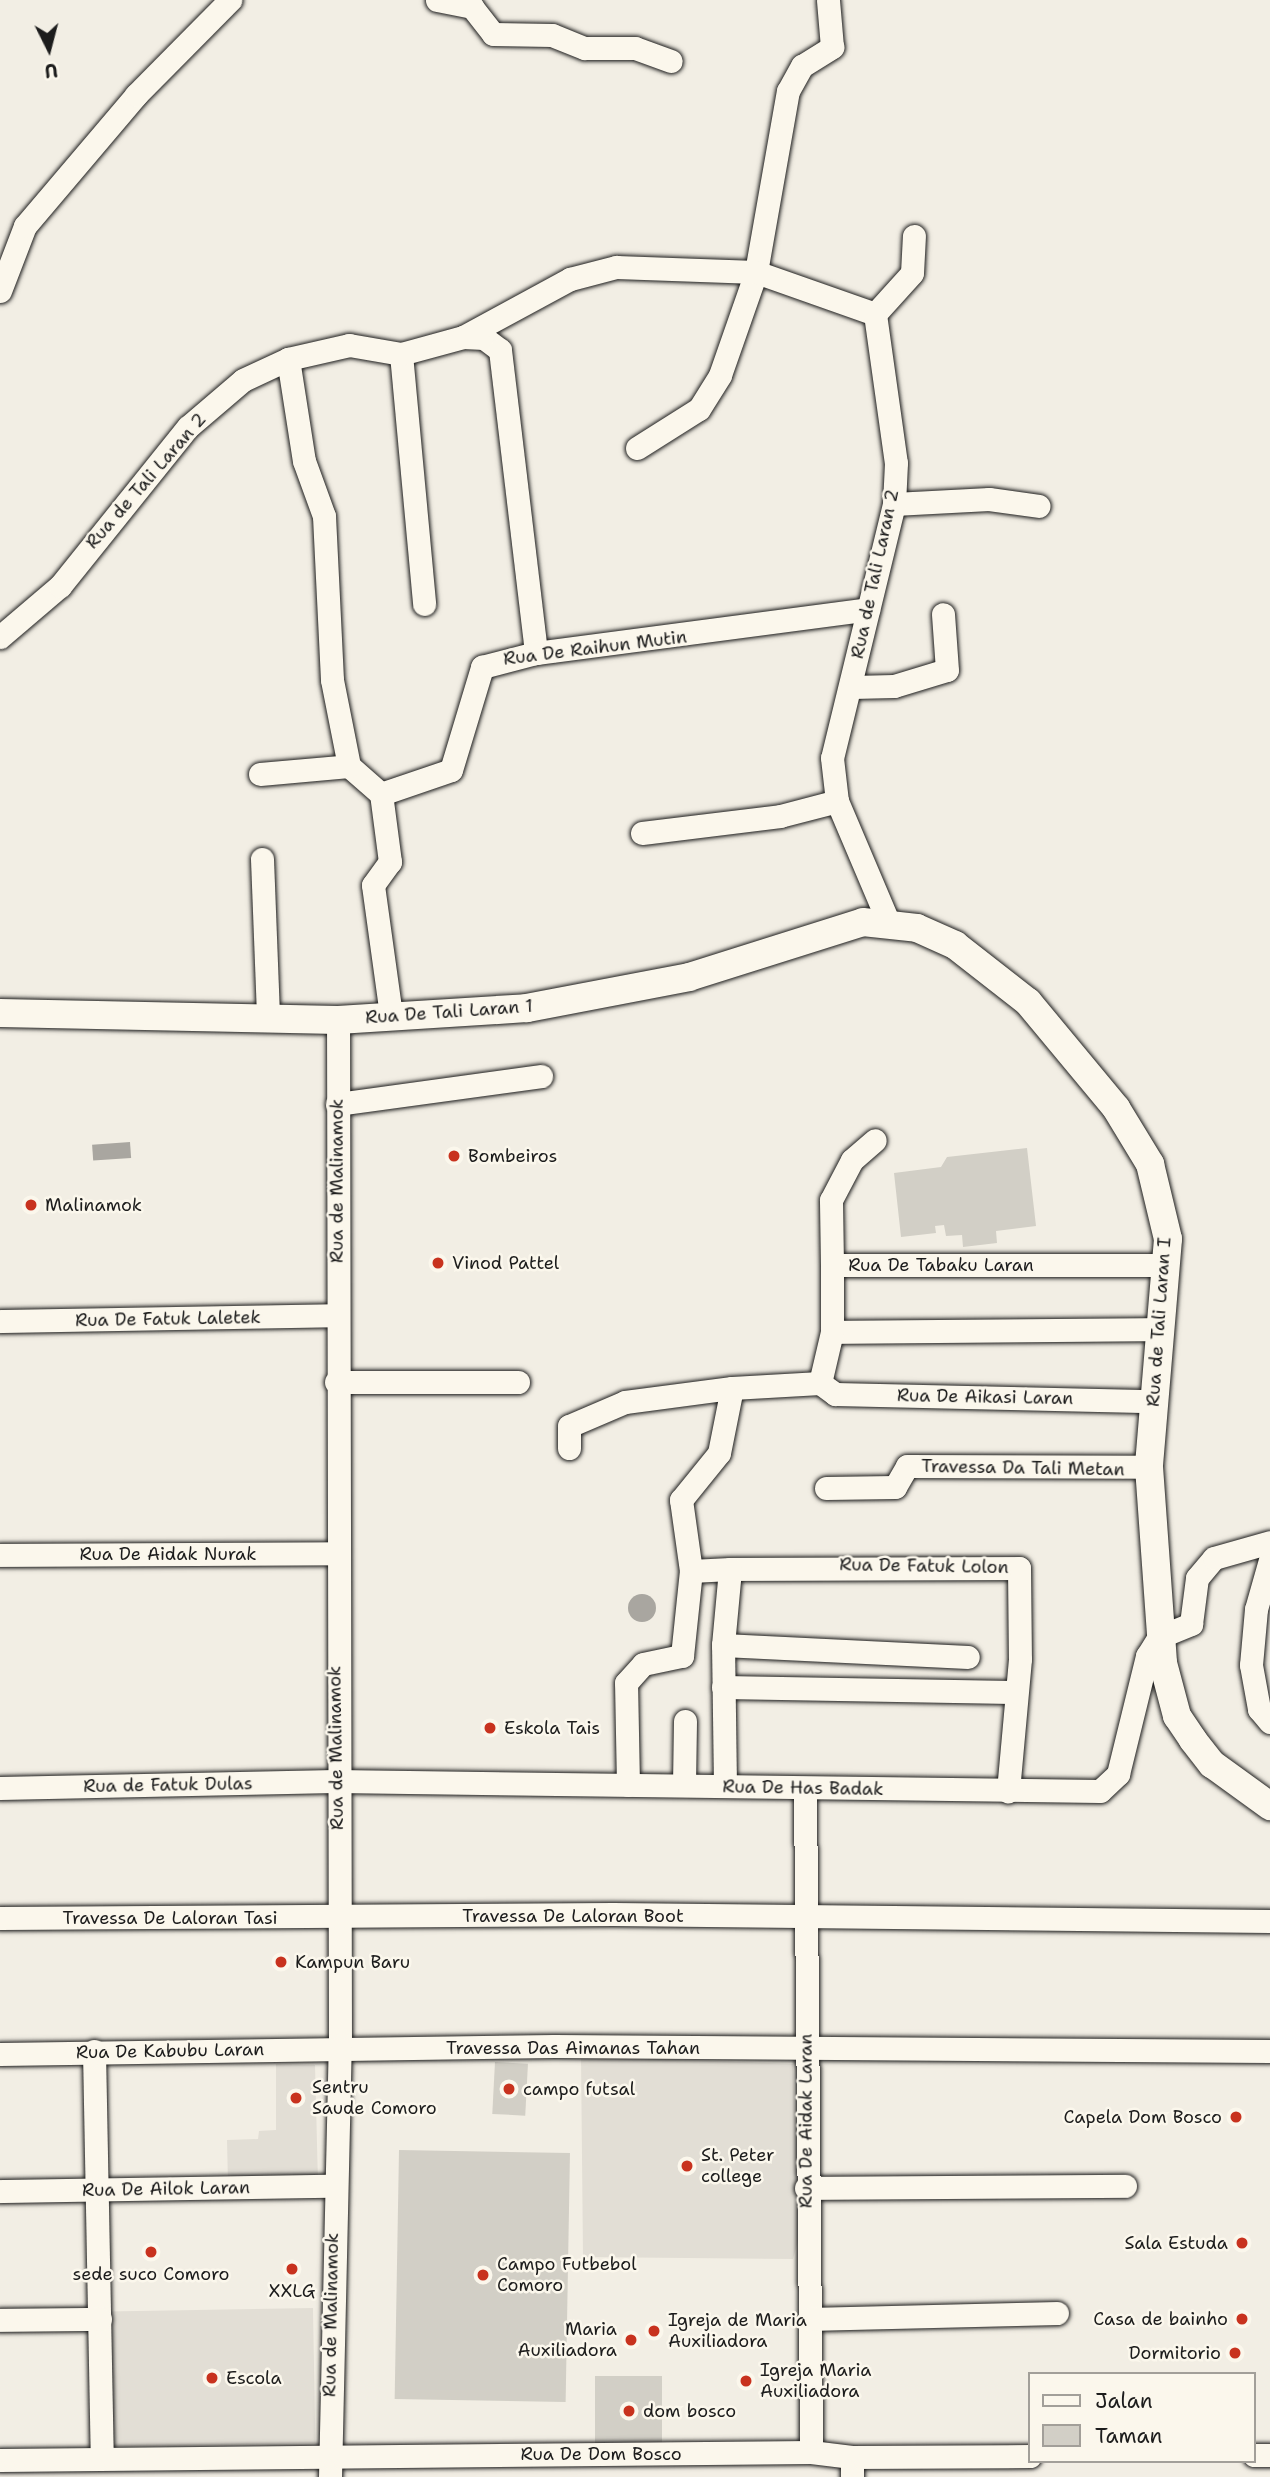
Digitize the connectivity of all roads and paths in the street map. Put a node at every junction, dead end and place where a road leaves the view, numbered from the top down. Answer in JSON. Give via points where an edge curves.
{"nodes":[{"id":1,"x":230,"y":0,"type":"edge"},
{"id":2,"x":437,"y":0,"type":"edge"},
{"id":3,"x":828,"y":0,"type":"edge"},
{"id":4,"x":671,"y":61,"type":"dead end"},
{"id":5,"x":914,"y":236,"type":"dead end"},
{"id":6,"x":756,"y":272,"type":"junction"},
{"id":7,"x":0,"y":291,"type":"edge"},
{"id":8,"x":875,"y":314,"type":"junction"},
{"id":9,"x":463,"y":337,"type":"junction"},
{"id":10,"x":401,"y":354,"type":"junction"},
{"id":11,"x":288,"y":359,"type":"junction"},
{"id":12,"x":637,"y":448,"type":"dead end"},
{"id":13,"x":894,"y":504,"type":"junction"},
{"id":14,"x":1039,"y":506,"type":"dead end"},
{"id":15,"x":424,"y":604,"type":"dead end"},
{"id":16,"x":867,"y":609,"type":"junction"},
{"id":17,"x":943,"y":614,"type":"dead end"},
{"id":18,"x":0,"y":637,"type":"edge"},
{"id":19,"x":536,"y":653,"type":"junction"},
{"id":20,"x":852,"y":687,"type":"junction"},
{"id":21,"x":349,"y":766,"type":"junction"},
{"id":22,"x":260,"y":774,"type":"dead end"},
{"id":23,"x":381,"y":794,"type":"junction"},
{"id":24,"x":838,"y":801,"type":"junction"},
{"id":25,"x":642,"y":832,"type":"dead end"},
{"id":26,"x":262,"y":859,"type":"dead end"},
{"id":27,"x":888,"y":921,"type":"junction"},
{"id":28,"x":0,"y":1013,"type":"edge"},
{"id":29,"x":391,"y":1015,"type":"junction"},
{"id":30,"x":268,"y":1018,"type":"junction"},
{"id":31,"x":338,"y":1020,"type":"junction"},
{"id":32,"x":541,"y":1076,"type":"dead end"},
{"id":33,"x":337,"y":1104,"type":"junction"},
{"id":34,"x":875,"y":1140,"type":"dead end"},
{"id":35,"x":832,"y":1265,"type":"junction"},
{"id":36,"x":1167,"y":1265,"type":"junction"},
{"id":37,"x":337,"y":1315,"type":"junction"},
{"id":38,"x":0,"y":1321,"type":"edge"},
{"id":39,"x":1161,"y":1329,"type":"junction"},
{"id":40,"x":832,"y":1332,"type":"junction"},
{"id":41,"x":336,"y":1382,"type":"junction"},
{"id":42,"x":519,"y":1382,"type":"dead end"},
{"id":43,"x":820,"y":1383,"type":"junction"},
{"id":44,"x":732,"y":1388,"type":"junction"},
{"id":45,"x":1153,"y":1401,"type":"junction"},
{"id":46,"x":569,"y":1448,"type":"dead end"},
{"id":47,"x":1149,"y":1467,"type":"junction"},
{"id":48,"x":826,"y":1488,"type":"dead end"},
{"id":49,"x":1270,"y":1542,"type":"edge"},
{"id":50,"x":335,"y":1553,"type":"junction"},
{"id":51,"x":0,"y":1555,"type":"edge"},
{"id":52,"x":1270,"y":1560,"type":"edge"},
{"id":53,"x":730,"y":1569,"type":"junction"},
{"id":54,"x":691,"y":1571,"type":"junction"},
{"id":55,"x":1159,"y":1637,"type":"junction"},
{"id":56,"x":723,"y":1645,"type":"junction"},
{"id":57,"x":968,"y":1657,"type":"dead end"},
{"id":58,"x":723,"y":1687,"type":"junction"},
{"id":59,"x":1012,"y":1692,"type":"junction"},
{"id":60,"x":685,"y":1721,"type":"dead end"},
{"id":61,"x":1270,"y":1722,"type":"edge"},
{"id":62,"x":335,"y":1781,"type":"junction"},
{"id":63,"x":628,"y":1785,"type":"junction"},
{"id":64,"x":684,"y":1785,"type":"junction"},
{"id":65,"x":725,"y":1786,"type":"junction"},
{"id":66,"x":0,"y":1788,"type":"edge"},
{"id":67,"x":805,"y":1789,"type":"junction"},
{"id":68,"x":1008,"y":1791,"type":"junction"},
{"id":69,"x":1270,"y":1806,"type":"edge"},
{"id":70,"x":340,"y":1916,"type":"junction"},
{"id":71,"x":0,"y":1918,"type":"edge"},
{"id":72,"x":805,"y":1919,"type":"junction"},
{"id":73,"x":1270,"y":1921,"type":"edge"},
{"id":74,"x":340,"y":2049,"type":"junction"},
{"id":75,"x":806,"y":2050,"type":"junction"},
{"id":76,"x":94,"y":2051,"type":"junction"},
{"id":77,"x":1270,"y":2051,"type":"edge"},
{"id":78,"x":0,"y":2054,"type":"edge"},
{"id":79,"x":333,"y":2186,"type":"junction"},
{"id":80,"x":1125,"y":2186,"type":"dead end"},
{"id":81,"x":806,"y":2188,"type":"junction"},
{"id":82,"x":100,"y":2190,"type":"junction"},
{"id":83,"x":0,"y":2191,"type":"edge"},
{"id":84,"x":1057,"y":2313,"type":"dead end"},
{"id":85,"x":100,"y":2319,"type":"junction"},
{"id":86,"x":809,"y":2319,"type":"junction"},
{"id":87,"x":0,"y":2320,"type":"edge"},
{"id":88,"x":811,"y":2452,"type":"junction"},
{"id":89,"x":329,"y":2454,"type":"junction"},
{"id":90,"x":1028,"y":2456,"type":"edge"},
{"id":91,"x":0,"y":2460,"type":"edge"},
{"id":92,"x":107,"y":2463,"type":"edge"},
{"id":93,"x":606,"y":2466,"type":"edge"},
{"id":94,"x":70,"y":2467,"type":"edge"},
{"id":95,"x":852,"y":2467,"type":"edge"},
{"id":96,"x":330,"y":2477,"type":"edge"}],
"edges":[{"from":1,"to":7,"type":"street","via":[[136,95],[25,226]]},
{"from":2,"to":4,"type":"street","via":[[472,7],[494,34],[552,35],[585,48],[635,48]]},
{"from":3,"to":6,"type":"street","via":[[832,47],[802,66],[788,90]]},
{"from":5,"to":8,"type":"street","via":[[912,274]]},
{"from":6,"to":8,"type":"street","name":"Rua de Tali Laran 2"},
{"from":6,"to":9,"type":"street","name":"Rua de Tali Laran 2","via":[[616,267],[570,279]]},
{"from":6,"to":12,"type":"street","via":[[720,374],[699,409]]},
{"from":8,"to":13,"type":"street","name":"Rua de Tali Laran 2","via":[[896,463]]},
{"from":9,"to":10,"type":"street","name":"Rua de Tali Laran 2"},
{"from":9,"to":19,"type":"street","via":[[484,338],[500,350]]},
{"from":10,"to":11,"type":"street","name":"Rua de Tali Laran 2","via":[[349,345]]},
{"from":10,"to":15,"type":"street"},
{"from":11,"to":18,"type":"street","name":"Rua de Tali Laran 2","via":[[243,380],[188,428],[60,586]]},
{"from":11,"to":21,"type":"street","via":[[304,461],[324,516],[332,680]]},
{"from":13,"to":14,"type":"street","via":[[989,499]]},
{"from":13,"to":16,"type":"street","name":"Rua de Tali Laran 2"},
{"from":16,"to":19,"type":"street","name":"Rua De Raihun Mutin"},
{"from":16,"to":20,"type":"street","name":"Rua de Tali Laran 2"},
{"from":17,"to":20,"type":"street","via":[[947,670],[894,686]]},
{"from":19,"to":23,"type":"street","name":"Rua De Raihun Mutin","via":[[482,667],[451,770]]},
{"from":20,"to":24,"type":"street","name":"Rua de Tali Laran 2","via":[[832,758]]},
{"from":21,"to":22,"type":"street"},
{"from":21,"to":23,"type":"street"},
{"from":23,"to":29,"type":"street","via":[[390,862],[373,885]]},
{"from":24,"to":25,"type":"street","via":[[780,816]]},
{"from":24,"to":27,"type":"street","name":"Rua de Tali Laran 2"},
{"from":26,"to":30,"type":"street"},
{"from":27,"to":29,"type":"main road","name":"Rua De Tali Laran 1","via":[[840,926],[661,984],[527,1008]]},
{"from":27,"to":36,"type":"main road","name":"Rua de Tali Laran I","via":[[955,945],[1005,979],[1109,1099],[1150,1164],[1168,1239]]},
{"from":28,"to":30,"type":"main road","name":"Rua De Tali Laran 1"},
{"from":29,"to":31,"type":"main road","name":"Rua De Tali Laran 1"},
{"from":30,"to":31,"type":"main road","name":"Rua De Tali Laran 1"},
{"from":31,"to":33,"type":"street","name":"Rua de Malinamok"},
{"from":32,"to":33,"type":"street"},
{"from":33,"to":37,"type":"street","name":"Rua de Malinamok"},
{"from":34,"to":35,"type":"street","via":[[852,1160],[831,1200]]},
{"from":35,"to":36,"type":"street","name":"Rua De Tabaku Laran"},
{"from":35,"to":40,"type":"street","name":"Rua De Tabaku Laran"},
{"from":36,"to":39,"type":"main road","name":"Rua de Tali Laran I"},
{"from":37,"to":38,"type":"street","name":"Rua De Fatuk Laletek"},
{"from":37,"to":41,"type":"street","name":"Rua de Malinamok"},
{"from":39,"to":40,"type":"street"},
{"from":39,"to":45,"type":"main road","name":"Rua de Tali Laran I"},
{"from":40,"to":43,"type":"street","name":"Rua De Tabaku Laran"},
{"from":41,"to":42,"type":"street"},
{"from":41,"to":50,"type":"street","name":"Rua de Malinamok"},
{"from":43,"to":44,"type":"street"},
{"from":43,"to":45,"type":"street","name":"Rua De Aikasi Laran","via":[[835,1394]]},
{"from":44,"to":46,"type":"street","via":[[625,1402],[569,1426]]},
{"from":44,"to":54,"type":"street","via":[[719,1453],[681,1500]]},
{"from":45,"to":47,"type":"main road","name":"Rua de Tali Laran I"},
{"from":47,"to":48,"type":"street","name":"Travessa Da Tali Metan","via":[[907,1466],[895,1487]]},
{"from":47,"to":55,"type":"main road","name":"Rua de Tali Laran I"},
{"from":49,"to":55,"type":"street","via":[[1214,1558],[1197,1578],[1191,1624]]},
{"from":50,"to":51,"type":"street","name":"Rua De Aidak Nurak"},
{"from":50,"to":62,"type":"street","name":"Rua de Malinamok"},
{"from":52,"to":61,"type":"street","via":[[1256,1609],[1251,1665],[1259,1709]]},
{"from":53,"to":54,"type":"street"},
{"from":53,"to":56,"type":"street"},
{"from":53,"to":59,"type":"street","name":"Rua De Fatuk Lolon","via":[[814,1564],[1019,1568],[1020,1659]]},
{"from":54,"to":63,"type":"street","via":[[682,1656],[643,1664],[626,1683]]},
{"from":55,"to":68,"type":"street","name":"Rua De Has Badak","via":[[1147,1656],[1111,1785]]},
{"from":55,"to":69,"type":"main road","name":"Rua de Tali Laran I","via":[[1177,1716],[1212,1764]]},
{"from":56,"to":57,"type":"street"},
{"from":56,"to":58,"type":"street"},
{"from":58,"to":59,"type":"street"},
{"from":58,"to":65,"type":"street"},
{"from":59,"to":68,"type":"street","name":"Rua De Fatuk Lolon"},
{"from":60,"to":64,"type":"street"},
{"from":62,"to":63,"type":"street","name":"Rua De Has Badak"},
{"from":62,"to":66,"type":"street","name":"Rua de Fatuk Dulas"},
{"from":62,"to":70,"type":"street","name":"Rua de Malinamok"},
{"from":63,"to":64,"type":"street","name":"Rua De Has Badak"},
{"from":64,"to":65,"type":"street","name":"Rua De Has Badak"},
{"from":65,"to":67,"type":"street","name":"Rua De Has Badak"},
{"from":67,"to":68,"type":"street","name":"Rua De Has Badak"},
{"from":67,"to":72,"type":"street","name":"Rua De Aidak Laran"},
{"from":70,"to":71,"type":"street","name":"Travessa De Laloran Tasi"},
{"from":70,"to":72,"type":"street","name":"Travessa De Laloran Boot"},
{"from":70,"to":74,"type":"street","name":"Rua de Malinamok"},
{"from":72,"to":73,"type":"street","name":"Travessa De Laloran Boot"},
{"from":72,"to":75,"type":"street","name":"Rua De Aidak Laran"},
{"from":74,"to":75,"type":"street","name":"Travessa Das Aimanas Tahan"},
{"from":74,"to":76,"type":"street","name":"Rua De Kabubu Laran"},
{"from":74,"to":79,"type":"street","name":"Rua de Malinamok"},
{"from":75,"to":77,"type":"street","name":"Travessa Das Aimanas Tahan"},
{"from":75,"to":81,"type":"street","name":"Rua De Aidak Laran"},
{"from":76,"to":78,"type":"street","name":"Rua De Kabubu Laran"},
{"from":76,"to":82,"type":"street"},
{"from":79,"to":82,"type":"street","name":"Rua De Ailok Laran"},
{"from":79,"to":89,"type":"street","name":"Rua de Malinamok"},
{"from":80,"to":81,"type":"street"},
{"from":81,"to":86,"type":"street","name":"Rua De Aidak Laran"},
{"from":82,"to":83,"type":"street","name":"Rua De Ailok Laran"},
{"from":82,"to":85,"type":"street"},
{"from":84,"to":86,"type":"street"},
{"from":85,"to":87,"type":"street"},
{"from":85,"to":92,"type":"street"},
{"from":86,"to":88,"type":"street","name":"Rua De Aidak Laran"},
{"from":88,"to":93,"type":"street","name":"Rua De Dom Bosco"},
{"from":88,"to":95,"type":"street","name":"Rua De Dom Bosco"},
{"from":89,"to":92,"type":"street","name":"Rua De Dom Bosco"},
{"from":89,"to":93,"type":"street","name":"Rua De Dom Bosco"},
{"from":89,"to":96,"type":"street","name":"Rua de Malinamok"},
{"from":90,"to":95,"type":"street","name":"Rua De Dom Bosco"},
{"from":91,"to":94,"type":"street","name":"Rua De Dom Bosco"},
{"from":92,"to":94,"type":"street","name":"Rua De Dom Bosco"}]}
